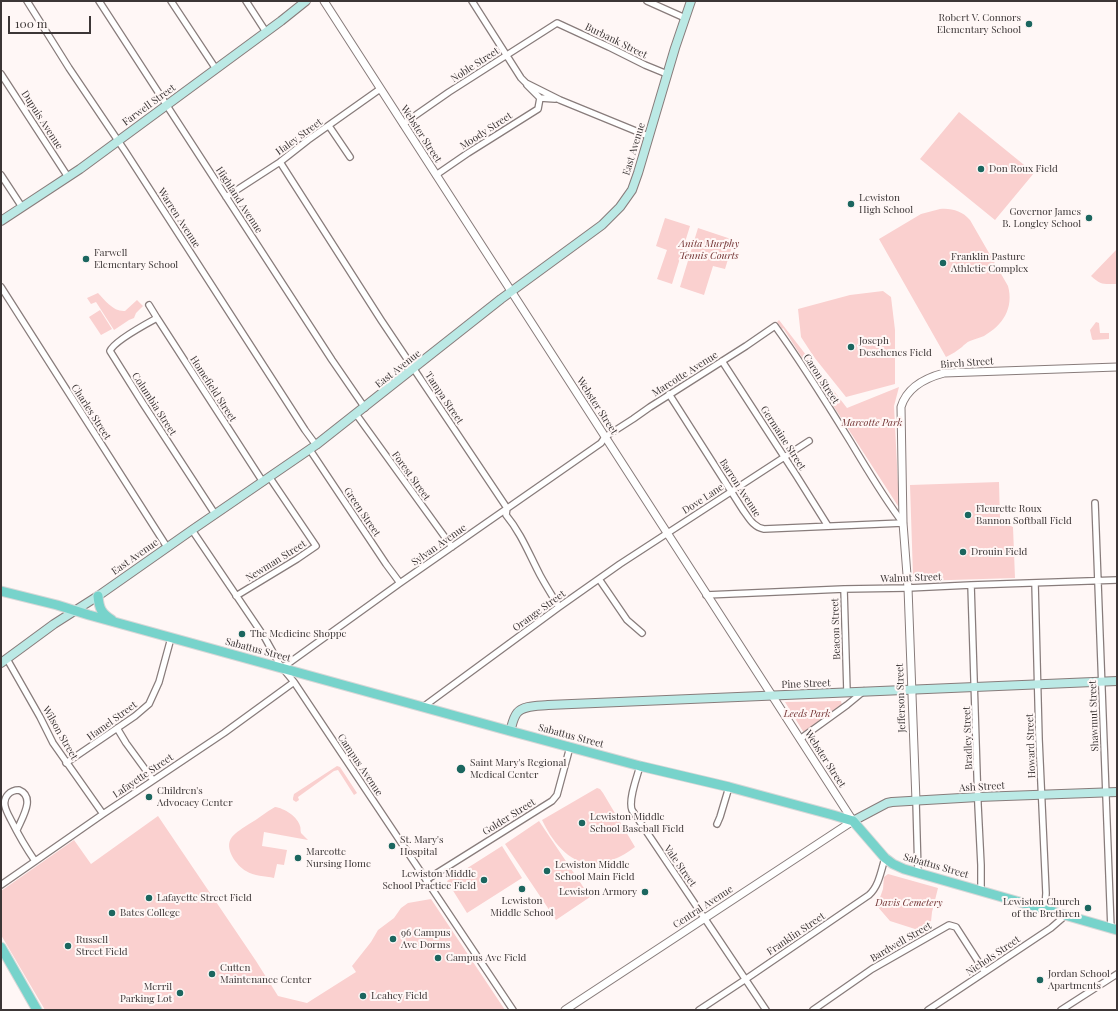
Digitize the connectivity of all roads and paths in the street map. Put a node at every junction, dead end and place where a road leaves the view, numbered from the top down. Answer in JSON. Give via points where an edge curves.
{"nodes":[{"id":1,"x":27,"y":1,"type":"edge"},
{"id":2,"x":99,"y":1,"type":"edge"},
{"id":3,"x":172,"y":1,"type":"edge"},
{"id":4,"x":246,"y":1,"type":"edge"},
{"id":5,"x":306,"y":1,"type":"edge"},
{"id":6,"x":324,"y":1,"type":"edge"},
{"id":7,"x":472,"y":1,"type":"edge"},
{"id":8,"x":647,"y":1,"type":"edge"},
{"id":9,"x":691,"y":1,"type":"edge"},
{"id":10,"x":685,"y":18,"type":"junction"},
{"id":11,"x":557,"y":23,"type":"joint"},
{"id":12,"x":266,"y":32,"type":"junction"},
{"id":13,"x":506,"y":56,"type":"junction"},
{"id":14,"x":216,"y":69,"type":"junction"},
{"id":15,"x":1,"y":74,"type":"edge"},
{"id":16,"x":667,"y":74,"type":"junction"},
{"id":17,"x":526,"y":83,"type":"junction"},
{"id":18,"x":380,"y":89,"type":"junction"},
{"id":19,"x":540,"y":98,"type":"junction"},
{"id":20,"x":560,"y":100,"type":"junction"},
{"id":21,"x":167,"y":105,"type":"junction"},
{"id":22,"x":403,"y":124,"type":"junction"},
{"id":23,"x":328,"y":126,"type":"junction"},
{"id":24,"x":648,"y":136,"type":"junction"},
{"id":25,"x":117,"y":142,"type":"junction"},
{"id":26,"x":350,"y":157,"type":"dead end"},
{"id":27,"x":280,"y":162,"type":"junction"},
{"id":28,"x":1,"y":175,"type":"edge"},
{"id":29,"x":436,"y":175,"type":"junction"},
{"id":30,"x":68,"y":177,"type":"junction"},
{"id":31,"x":226,"y":197,"type":"junction"},
{"id":32,"x":22,"y":208,"type":"junction"},
{"id":33,"x":1,"y":221,"type":"edge"},
{"id":34,"x":1,"y":287,"type":"edge"},
{"id":35,"x":512,"y":292,"type":"junction"},
{"id":36,"x":149,"y":305,"type":"dead end"},
{"id":37,"x":157,"y":318,"type":"junction"},
{"id":38,"x":775,"y":326,"type":"joint"},
{"id":39,"x":722,"y":361,"type":"junction"},
{"id":40,"x":1117,"y":366,"type":"edge"},
{"id":41,"x":414,"y":369,"type":"junction"},
{"id":42,"x":669,"y":394,"type":"junction"},
{"id":43,"x":365,"y":408,"type":"junction"},
{"id":44,"x":356,"y":414,"type":"junction"},
{"id":45,"x":605,"y":437,"type":"junction"},
{"id":46,"x":809,"y":442,"type":"dead end"},
{"id":47,"x":313,"y":448,"type":"junction"},
{"id":48,"x":784,"y":457,"type":"junction"},
{"id":49,"x":266,"y":480,"type":"junction"},
{"id":50,"x":731,"y":491,"type":"junction"},
{"id":51,"x":1095,"y":503,"type":"dead end"},
{"id":52,"x":508,"y":508,"type":"junction"},
{"id":53,"x":215,"y":514,"type":"junction"},
{"id":54,"x":903,"y":523,"type":"junction"},
{"id":55,"x":828,"y":526,"type":"junction"},
{"id":56,"x":192,"y":530,"type":"junction"},
{"id":57,"x":667,"y":534,"type":"junction"},
{"id":58,"x":452,"y":547,"type":"junction"},
{"id":59,"x":167,"y":548,"type":"junction"},
{"id":60,"x":599,"y":579,"type":"junction"},
{"id":61,"x":1098,"y":580,"type":"junction"},
{"id":62,"x":1117,"y":580,"type":"edge"},
{"id":63,"x":400,"y":583,"type":"junction"},
{"id":64,"x":1035,"y":583,"type":"junction"},
{"id":65,"x":971,"y":585,"type":"junction"},
{"id":66,"x":908,"y":588,"type":"junction"},
{"id":67,"x":844,"y":589,"type":"junction"},
{"id":68,"x":1,"y":591,"type":"edge"},
{"id":69,"x":706,"y":594,"type":"junction"},
{"id":70,"x":98,"y":596,"type":"junction"},
{"id":71,"x":236,"y":596,"type":"junction"},
{"id":72,"x":559,"y":607,"type":"junction"},
{"id":73,"x":74,"y":611,"type":"junction"},
{"id":74,"x":116,"y":623,"type":"junction"},
{"id":75,"x":642,"y":633,"type":"dead end"},
{"id":76,"x":172,"y":638,"type":"junction"},
{"id":77,"x":4,"y":661,"type":"edge"},
{"id":78,"x":282,"y":668,"type":"junction"},
{"id":79,"x":1117,"y":681,"type":"edge"},
{"id":80,"x":294,"y":682,"type":"junction"},
{"id":81,"x":1102,"y":682,"type":"junction"},
{"id":82,"x":1038,"y":684,"type":"junction"},
{"id":83,"x":975,"y":687,"type":"junction"},
{"id":84,"x":911,"y":689,"type":"junction"},
{"id":85,"x":864,"y":691,"type":"junction"},
{"id":86,"x":847,"y":692,"type":"junction"},
{"id":87,"x":771,"y":695,"type":"junction"},
{"id":88,"x":423,"y":706,"type":"junction"},
{"id":89,"x":117,"y":728,"type":"junction"},
{"id":90,"x":510,"y":731,"type":"junction"},
{"id":91,"x":800,"y":739,"type":"junction"},
{"id":92,"x":570,"y":747,"type":"junction"},
{"id":93,"x":66,"y":764,"type":"junction"},
{"id":94,"x":640,"y":766,"type":"junction"},
{"id":95,"x":153,"y":780,"type":"junction"},
{"id":96,"x":729,"y":787,"type":"junction"},
{"id":97,"x":1117,"y":792,"type":"edge"},
{"id":98,"x":1105,"y":793,"type":"junction"},
{"id":99,"x":1042,"y":795,"type":"junction"},
{"id":100,"x":978,"y":797,"type":"junction"},
{"id":101,"x":916,"y":801,"type":"junction"},
{"id":102,"x":103,"y":814,"type":"junction"},
{"id":103,"x":853,"y":821,"type":"junction"},
{"id":104,"x":717,"y":824,"type":"dead end"},
{"id":105,"x":17,"y":830,"type":"junction"},
{"id":106,"x":885,"y":858,"type":"junction"},
{"id":107,"x":35,"y":861,"type":"junction"},
{"id":108,"x":918,"y":873,"type":"junction"},
{"id":109,"x":426,"y":880,"type":"junction"},
{"id":110,"x":1,"y":885,"type":"edge"},
{"id":111,"x":982,"y":891,"type":"junction"},
{"id":112,"x":1045,"y":909,"type":"junction"},
{"id":113,"x":1066,"y":915,"type":"junction"},
{"id":114,"x":705,"y":918,"type":"junction"},
{"id":115,"x":1114,"y":930,"type":"edge"},
{"id":116,"x":1,"y":947,"type":"edge"},
{"id":117,"x":985,"y":972,"type":"junction"},
{"id":118,"x":1117,"y":974,"type":"edge"},
{"id":119,"x":746,"y":979,"type":"junction"},
{"id":120,"x":935,"y":1008,"type":"edge"},
{"id":121,"x":37,"y":1010,"type":"edge"},
{"id":122,"x":513,"y":1010,"type":"edge"},
{"id":123,"x":565,"y":1010,"type":"edge"},
{"id":124,"x":699,"y":1010,"type":"edge"},
{"id":125,"x":766,"y":1010,"type":"edge"},
{"id":126,"x":813,"y":1010,"type":"edge"},
{"id":127,"x":928,"y":1010,"type":"edge"},
{"id":128,"x":1061,"y":1010,"type":"edge"}],
"edges":[{"from":1,"to":25,"type":"street","name":"Warren Avenue"},
{"from":2,"to":21,"type":"street","name":"Highland Avenue"},
{"from":3,"to":14,"type":"street"},
{"from":4,"to":12,"type":"street"},
{"from":5,"to":12,"type":"main road","name":"Farwell Street"},
{"from":6,"to":18,"type":"street","name":"Webster Street"},
{"from":7,"to":13,"type":"street"},
{"from":8,"to":10,"type":"street"},
{"from":9,"to":10,"type":"main road","name":"East Avenue"},
{"from":10,"to":16,"type":"main road","name":"East Avenue"},
{"from":11,"to":13,"type":"street","name":"Noble Street"},
{"from":11,"to":16,"type":"street","name":"Burbank Street"},
{"from":12,"to":14,"type":"main road","name":"Farwell Street"},
{"from":13,"to":17,"type":"street"},
{"from":13,"to":22,"type":"street","name":"Noble Street"},
{"from":14,"to":21,"type":"main road","name":"Farwell Street"},
{"from":15,"to":30,"type":"street","name":"Dupuis Avenue"},
{"from":16,"to":24,"type":"main road","name":"East Avenue"},
{"from":17,"to":19,"type":"street"},
{"from":17,"to":20,"type":"street"},
{"from":18,"to":22,"type":"street","name":"Webster Street"},
{"from":18,"to":23,"type":"street","name":"Haley Street"},
{"from":19,"to":20,"type":"street"},
{"from":19,"to":29,"type":"street","name":"Moody Street","via":[[538,108]]},
{"from":20,"to":24,"type":"street"},
{"from":21,"to":25,"type":"main road","name":"Farwell Street"},
{"from":21,"to":31,"type":"street","name":"Highland Avenue"},
{"from":22,"to":29,"type":"street","name":"Webster Street"},
{"from":23,"to":26,"type":"street"},
{"from":23,"to":27,"type":"street","name":"Haley Street"},
{"from":24,"to":35,"type":"main road","name":"East Avenue","via":[[632,190],[620,207],[602,225]]},
{"from":25,"to":30,"type":"main road","name":"Farwell Street"},
{"from":25,"to":47,"type":"street","name":"Warren Avenue","via":[[305,430]]},
{"from":27,"to":31,"type":"street","name":"Haley Street"},
{"from":27,"to":41,"type":"street","name":"Tampa Street"},
{"from":28,"to":32,"type":"street"},
{"from":29,"to":35,"type":"street","name":"Webster Street"},
{"from":30,"to":32,"type":"main road","name":"Farwell Street"},
{"from":31,"to":43,"type":"street","name":"Highland Avenue"},
{"from":32,"to":33,"type":"main road","name":"Farwell Street"},
{"from":34,"to":59,"type":"street","name":"Charles Street"},
{"from":35,"to":41,"type":"main road","name":"East Avenue"},
{"from":35,"to":45,"type":"street","name":"Webster Street"},
{"from":36,"to":37,"type":"street","name":"Homefield Street"},
{"from":37,"to":49,"type":"street","name":"Homefield Street"},
{"from":37,"to":53,"type":"street","name":"Columbia Street","via":[[118,342],[110,351]]},
{"from":38,"to":39,"type":"street","name":"Marcotte Avenue"},
{"from":38,"to":54,"type":"street","name":"Caron Street"},
{"from":39,"to":42,"type":"street","name":"Marcotte Avenue"},
{"from":39,"to":48,"type":"street","name":"Germaine Street"},
{"from":40,"to":54,"type":"street","name":"Birch Street","via":[[952,372],[934,375],[924,380],[906,395],[901,407]]},
{"from":41,"to":43,"type":"main road","name":"East Avenue"},
{"from":41,"to":52,"type":"street","name":"Tampa Street"},
{"from":42,"to":45,"type":"street","name":"Marcotte Avenue"},
{"from":42,"to":50,"type":"street","name":"Barron Avenue"},
{"from":43,"to":44,"type":"main road","name":"East Avenue"},
{"from":44,"to":47,"type":"main road","name":"East Avenue"},
{"from":44,"to":58,"type":"street","name":"Forest Street"},
{"from":45,"to":52,"type":"street","name":"Sylvan Avenue","via":[[601,443]]},
{"from":45,"to":57,"type":"street","name":"Webster Street"},
{"from":46,"to":48,"type":"street","name":"Dove Lane"},
{"from":47,"to":49,"type":"main road","name":"East Avenue"},
{"from":47,"to":63,"type":"street","name":"Green Street","via":[[373,545]]},
{"from":48,"to":50,"type":"street","name":"Dove Lane"},
{"from":48,"to":55,"type":"street","name":"Germaine Street"},
{"from":49,"to":53,"type":"main road","name":"East Avenue"},
{"from":49,"to":71,"type":"street","name":"Newman Street","via":[[316,546]]},
{"from":50,"to":55,"type":"street","name":"Barron Avenue","via":[[753,525],[758,528]]},
{"from":50,"to":57,"type":"street","name":"Dove Lane"},
{"from":51,"to":61,"type":"street","name":"Shawmut Street"},
{"from":52,"to":58,"type":"street","name":"Sylvan Avenue"},
{"from":52,"to":72,"type":"street","name":"Tampa Street","via":[[506,515],[523,539],[540,576]]},
{"from":53,"to":56,"type":"main road","name":"East Avenue"},
{"from":54,"to":55,"type":"street","name":"Barron Avenue"},
{"from":54,"to":66,"type":"street","name":"Jefferson Street"},
{"from":56,"to":59,"type":"main road","name":"East Avenue"},
{"from":56,"to":71,"type":"street","name":"Campus Avenue"},
{"from":57,"to":60,"type":"street","name":"Orange Street"},
{"from":57,"to":69,"type":"street","name":"Webster Street"},
{"from":58,"to":63,"type":"street","name":"Sylvan Avenue"},
{"from":59,"to":70,"type":"main road","name":"East Avenue"},
{"from":60,"to":72,"type":"street","name":"Orange Street"},
{"from":60,"to":75,"type":"street","via":[[627,620]]},
{"from":61,"to":62,"type":"street","name":"Walnut Street"},
{"from":61,"to":64,"type":"street","name":"Walnut Street"},
{"from":61,"to":81,"type":"street","name":"Shawmut Street"},
{"from":63,"to":78,"type":"street","name":"Sylvan Avenue"},
{"from":64,"to":65,"type":"street","name":"Walnut Street"},
{"from":64,"to":82,"type":"street","name":"Howard Street"},
{"from":65,"to":66,"type":"street","name":"Walnut Street"},
{"from":65,"to":83,"type":"street","name":"Bradley Street"},
{"from":66,"to":67,"type":"street","name":"Walnut Street"},
{"from":66,"to":84,"type":"street","name":"Jefferson Street"},
{"from":67,"to":69,"type":"street","name":"Walnut Street"},
{"from":67,"to":86,"type":"street","name":"Beacon Street"},
{"from":68,"to":73,"type":"main road","name":"Sabattus Street"},
{"from":69,"to":87,"type":"street","name":"Webster Street"},
{"from":70,"to":73,"type":"main road","name":"East Avenue"},
{"from":70,"to":74,"type":"main road","via":[[103,613]]},
{"from":71,"to":78,"type":"street","name":"Campus Avenue"},
{"from":72,"to":88,"type":"street","name":"Orange Street"},
{"from":73,"to":74,"type":"main road","name":"Sabattus Street"},
{"from":73,"to":77,"type":"main road","name":"East Avenue"},
{"from":74,"to":76,"type":"main road","name":"Sabattus Street"},
{"from":76,"to":78,"type":"main road","name":"Sabattus Street"},
{"from":76,"to":89,"type":"street","name":"Hamel Street","via":[[159,682],[149,704]]},
{"from":77,"to":93,"type":"street","name":"Wilson Street","via":[[40,716]]},
{"from":78,"to":80,"type":"street","name":"Campus Avenue"},
{"from":78,"to":88,"type":"main road","name":"Sabattus Street"},
{"from":79,"to":81,"type":"main road","name":"Pine Street"},
{"from":80,"to":95,"type":"street","name":"Lafayette Street"},
{"from":80,"to":109,"type":"street","name":"Campus Avenue"},
{"from":81,"to":82,"type":"main road","name":"Pine Street"},
{"from":81,"to":98,"type":"street","name":"Shawmut Street"},
{"from":82,"to":83,"type":"main road","name":"Pine Street"},
{"from":82,"to":99,"type":"street","name":"Howard Street"},
{"from":83,"to":84,"type":"main road","name":"Pine Street"},
{"from":83,"to":100,"type":"street","name":"Bradley Street"},
{"from":84,"to":85,"type":"main road","name":"Pine Street"},
{"from":84,"to":101,"type":"street","name":"Jefferson Street"},
{"from":85,"to":86,"type":"main road","name":"Pine Street"},
{"from":85,"to":91,"type":"street"},
{"from":86,"to":87,"type":"main road","name":"Pine Street"},
{"from":87,"to":90,"type":"main road","name":"Pine Street","via":[[528,707],[516,714]]},
{"from":87,"to":91,"type":"street","name":"Webster Street"},
{"from":88,"to":90,"type":"main road","name":"Sabattus Street"},
{"from":89,"to":93,"type":"street","name":"Hamel Street"},
{"from":89,"to":95,"type":"street"},
{"from":90,"to":92,"type":"main road","name":"Sabattus Street"},
{"from":91,"to":103,"type":"street","name":"Webster Street"},
{"from":92,"to":94,"type":"main road","name":"Sabattus Street"},
{"from":92,"to":109,"type":"street","name":"Golder Street","via":[[557,795],[552,801]]},
{"from":93,"to":102,"type":"street","name":"Wilson Street"},
{"from":94,"to":96,"type":"main road","name":"Sabattus Street"},
{"from":94,"to":114,"type":"street","name":"Vale Street","via":[[630,807]]},
{"from":95,"to":102,"type":"street","name":"Lafayette Street"},
{"from":96,"to":103,"type":"main road","name":"Sabattus Street"},
{"from":96,"to":104,"type":"street"},
{"from":97,"to":98,"type":"main road","name":"Ash Street"},
{"from":98,"to":99,"type":"main road","name":"Ash Street"},
{"from":98,"to":115,"type":"street","name":"Shawmut Street"},
{"from":99,"to":100,"type":"main road","name":"Ash Street"},
{"from":99,"to":112,"type":"street","name":"Howard Street"},
{"from":100,"to":101,"type":"main road","name":"Ash Street"},
{"from":100,"to":111,"type":"street","name":"Bradley Street"},
{"from":101,"to":103,"type":"main road","name":"Ash Street","via":[[887,803]]},
{"from":101,"to":108,"type":"street","name":"Jefferson Street"},
{"from":102,"to":107,"type":"street","name":"Lafayette Street"},
{"from":103,"to":106,"type":"main road","name":"Sabattus Street"},
{"from":103,"to":114,"type":"street","name":"Central Avenue"},
{"from":105,"to":105,"type":"street","via":[[27,802],[24,793],[19,790],[8,794],[4,801]]},
{"from":105,"to":107,"type":"street"},
{"from":106,"to":108,"type":"main road","name":"Sabattus Street","via":[[892,864]]},
{"from":106,"to":119,"type":"street","name":"Franklin Street","via":[[873,892]]},
{"from":107,"to":110,"type":"street","name":"Lafayette Street"},
{"from":108,"to":111,"type":"main road","name":"Sabattus Street"},
{"from":109,"to":122,"type":"street","name":"Campus Avenue"},
{"from":111,"to":112,"type":"main road","name":"Sabattus Street"},
{"from":112,"to":113,"type":"main road","name":"Sabattus Street"},
{"from":113,"to":115,"type":"main road","name":"Sabattus Street"},
{"from":113,"to":117,"type":"street","name":"Nichols Street"},
{"from":114,"to":119,"type":"street","name":"Vale Street"},
{"from":114,"to":123,"type":"street","name":"Central Avenue"},
{"from":116,"to":121,"type":"main road"},
{"from":117,"to":120,"type":"street","name":"Nichols Street"},
{"from":117,"to":126,"type":"street","name":"Bardwell Street","via":[[956,927],[949,925],[872,969]]},
{"from":118,"to":128,"type":"street"},
{"from":119,"to":124,"type":"street","name":"Franklin Street"},
{"from":119,"to":125,"type":"street","name":"Vale Street"},
{"from":120,"to":127,"type":"street","name":"Nichols Street"}]}
